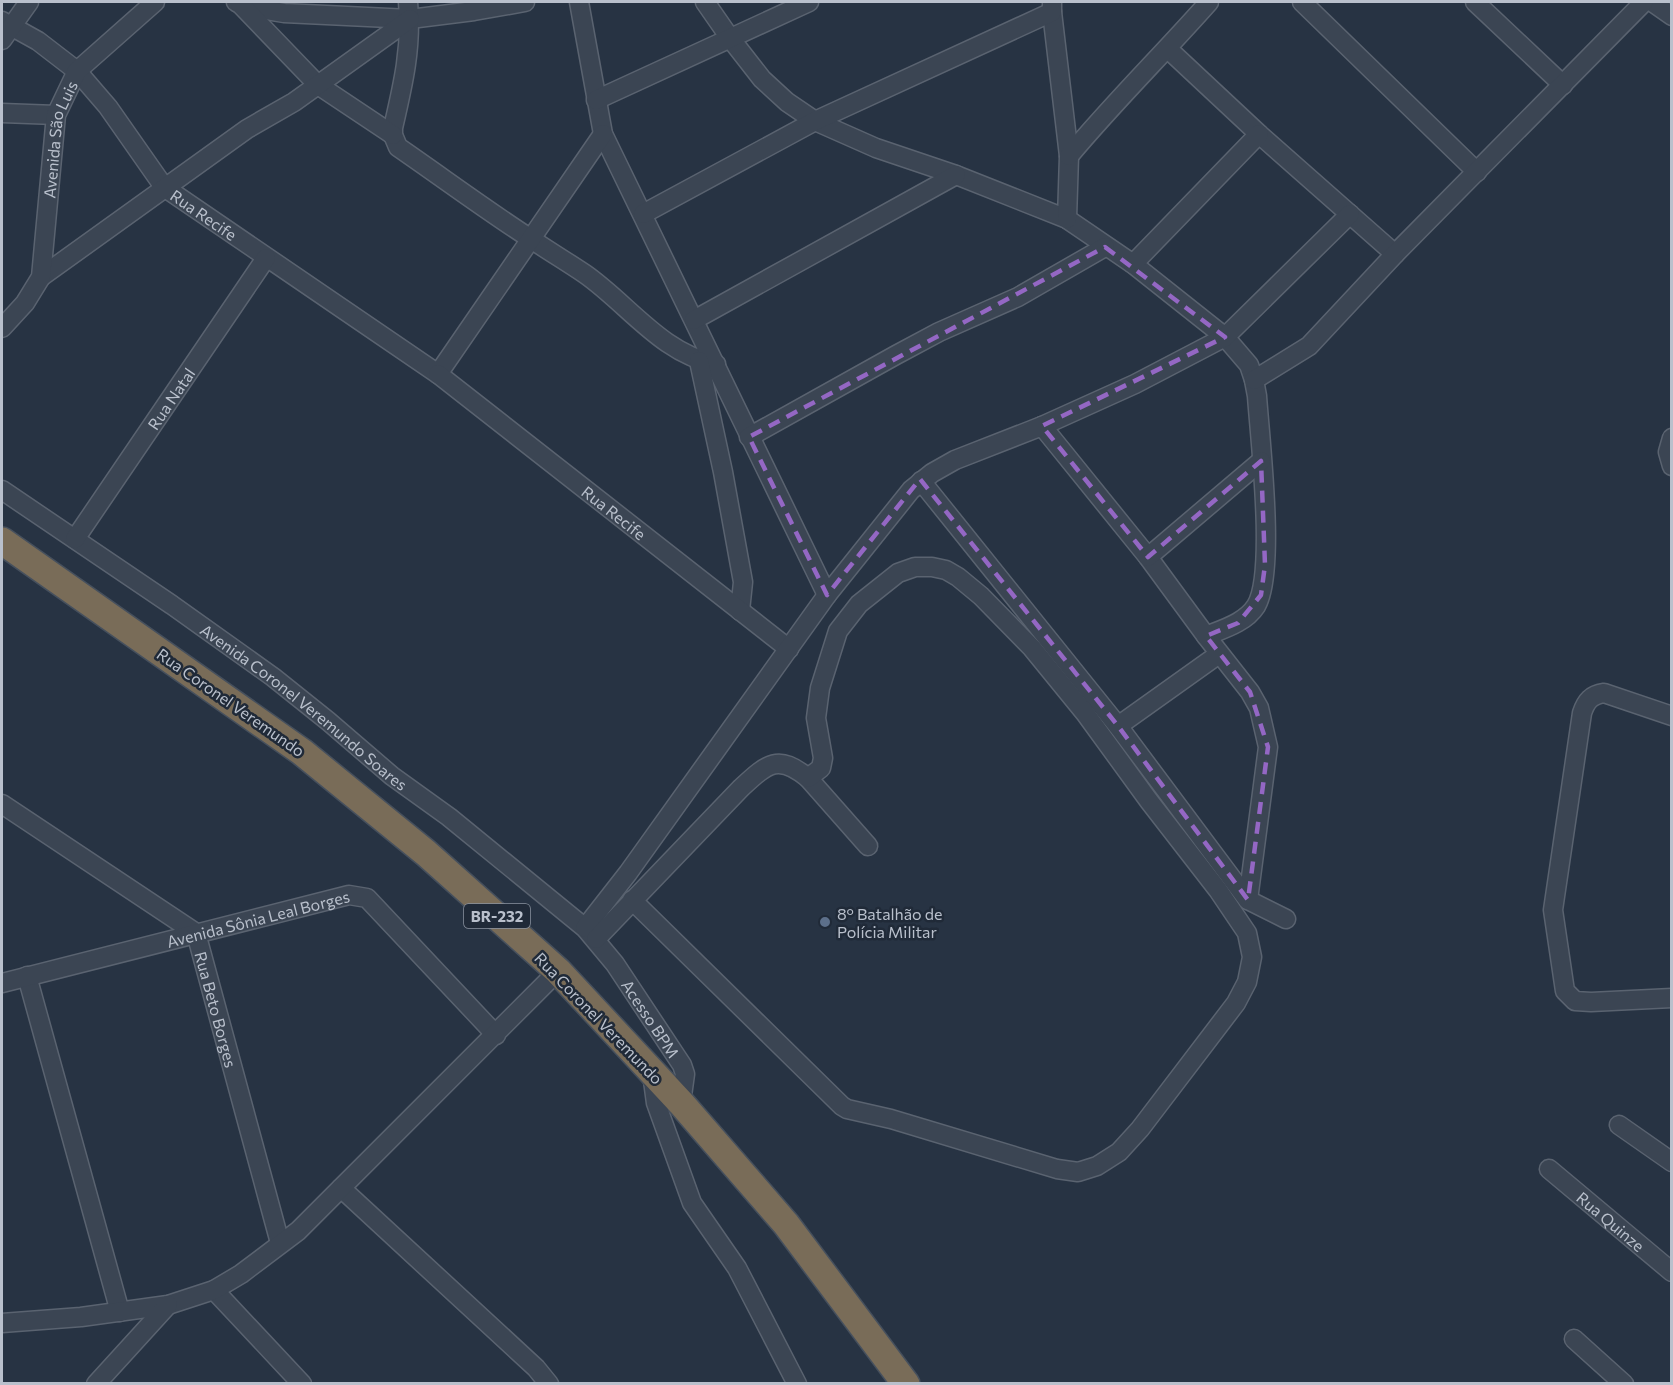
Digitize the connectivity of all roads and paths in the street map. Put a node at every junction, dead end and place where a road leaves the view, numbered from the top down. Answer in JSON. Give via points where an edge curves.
{"nodes":[{"id":1,"x":29,"y":2,"type":"edge"},
{"id":2,"x":155,"y":2,"type":"edge"},
{"id":3,"x":238,"y":2,"type":"edge"},
{"id":4,"x":525,"y":2,"type":"edge"},
{"id":5,"x":579,"y":2,"type":"edge"},
{"id":6,"x":705,"y":2,"type":"edge"},
{"id":7,"x":809,"y":2,"type":"edge"},
{"id":8,"x":1209,"y":2,"type":"edge"},
{"id":9,"x":1302,"y":2,"type":"edge"},
{"id":10,"x":1475,"y":2,"type":"edge"},
{"id":11,"x":1644,"y":2,"type":"edge"},
{"id":12,"x":1652,"y":2,"type":"edge"},
{"id":13,"x":1052,"y":7,"type":"edge"},
{"id":14,"x":409,"y":10,"type":"edge"},
{"id":15,"x":1671,"y":16,"type":"edge"},
{"id":16,"x":5,"y":29,"type":"edge"},
{"id":17,"x":730,"y":38,"type":"junction"},
{"id":18,"x":1168,"y":49,"type":"junction"},
{"id":19,"x":77,"y":70,"type":"junction"},
{"id":20,"x":1563,"y":85,"type":"junction"},
{"id":21,"x":318,"y":86,"type":"junction"},
{"id":22,"x":596,"y":100,"type":"junction"},
{"id":23,"x":2,"y":113,"type":"edge"},
{"id":24,"x":56,"y":115,"type":"junction"},
{"id":25,"x":815,"y":121,"type":"junction"},
{"id":26,"x":603,"y":134,"type":"junction"},
{"id":27,"x":1259,"y":134,"type":"junction"},
{"id":28,"x":393,"y":135,"type":"junction"},
{"id":29,"x":1069,"y":156,"type":"junction"},
{"id":30,"x":1477,"y":172,"type":"junction"},
{"id":31,"x":956,"y":175,"type":"junction"},
{"id":32,"x":164,"y":187,"type":"junction"},
{"id":33,"x":643,"y":214,"type":"junction"},
{"id":34,"x":1350,"y":214,"type":"junction"},
{"id":35,"x":1067,"y":219,"type":"junction"},
{"id":36,"x":531,"y":239,"type":"junction"},
{"id":37,"x":1105,"y":247,"type":"junction"},
{"id":38,"x":1395,"y":254,"type":"junction"},
{"id":39,"x":266,"y":258,"type":"junction"},
{"id":40,"x":1133,"y":264,"type":"junction"},
{"id":41,"x":41,"y":277,"type":"junction"},
{"id":42,"x":694,"y":320,"type":"junction"},
{"id":43,"x":2,"y":327,"type":"edge"},
{"id":44,"x":1225,"y":337,"type":"junction"},
{"id":45,"x":707,"y":363,"type":"junction"},
{"id":46,"x":438,"y":374,"type":"junction"},
{"id":47,"x":1254,"y":381,"type":"junction"},
{"id":48,"x":1042,"y":426,"type":"junction"},
{"id":49,"x":749,"y":437,"type":"junction"},
{"id":50,"x":1671,"y":438,"type":"edge"},
{"id":51,"x":1261,"y":462,"type":"junction"},
{"id":52,"x":1671,"y":466,"type":"edge"},
{"id":53,"x":921,"y":480,"type":"junction"},
{"id":54,"x":2,"y":490,"type":"edge"},
{"id":55,"x":75,"y":539,"type":"junction"},
{"id":56,"x":2,"y":541,"type":"edge"},
{"id":57,"x":1148,"y":557,"type":"junction"},
{"id":58,"x":827,"y":595,"type":"junction"},
{"id":59,"x":740,"y":610,"type":"junction"},
{"id":60,"x":1206,"y":636,"type":"junction"},
{"id":61,"x":789,"y":649,"type":"junction"},
{"id":62,"x":1219,"y":654,"type":"junction"},
{"id":63,"x":1671,"y":716,"type":"edge"},
{"id":64,"x":1118,"y":726,"type":"junction"},
{"id":65,"x":808,"y":778,"type":"junction"},
{"id":66,"x":2,"y":804,"type":"edge"},
{"id":67,"x":868,"y":846,"type":"dead end"},
{"id":68,"x":632,"y":900,"type":"junction"},
{"id":69,"x":1248,"y":900,"type":"junction"},
{"id":70,"x":1287,"y":919,"type":"dead end"},
{"id":71,"x":196,"y":933,"type":"junction"},
{"id":72,"x":590,"y":933,"type":"junction"},
{"id":73,"x":558,"y":971,"type":"junction"},
{"id":74,"x":27,"y":976,"type":"junction"},
{"id":75,"x":2,"y":983,"type":"edge"},
{"id":76,"x":1671,"y":998,"type":"edge"},
{"id":77,"x":496,"y":1035,"type":"junction"},
{"id":78,"x":652,"y":1073,"type":"junction"},
{"id":79,"x":681,"y":1103,"type":"junction"},
{"id":80,"x":1619,"y":1125,"type":"dead end"},
{"id":81,"x":1671,"y":1162,"type":"edge"},
{"id":82,"x":1549,"y":1169,"type":"dead end"},
{"id":83,"x":341,"y":1188,"type":"junction"},
{"id":84,"x":280,"y":1243,"type":"junction"},
{"id":85,"x":1671,"y":1272,"type":"edge"},
{"id":86,"x":214,"y":1290,"type":"junction"},
{"id":87,"x":168,"y":1305,"type":"junction"},
{"id":88,"x":120,"y":1311,"type":"junction"},
{"id":89,"x":2,"y":1323,"type":"edge"},
{"id":90,"x":1575,"y":1339,"type":"dead end"},
{"id":91,"x":548,"y":1382,"type":"edge"},
{"id":92,"x":96,"y":1383,"type":"edge"},
{"id":93,"x":302,"y":1383,"type":"edge"},
{"id":94,"x":797,"y":1383,"type":"edge"},
{"id":95,"x":906,"y":1383,"type":"edge"},
{"id":96,"x":1623,"y":1383,"type":"edge"}],
"edges":[{"from":1,"to":16,"type":"street"},
{"from":2,"to":19,"type":"street","name":"Avenida São Luis"},
{"from":3,"to":14,"type":"street","via":[[284,13]]},
{"from":3,"to":21,"type":"street"},
{"from":4,"to":14,"type":"street","via":[[474,11]]},
{"from":5,"to":22,"type":"street"},
{"from":6,"to":17,"type":"street"},
{"from":7,"to":17,"type":"street"},
{"from":8,"to":18,"type":"street"},
{"from":9,"to":30,"type":"street"},
{"from":10,"to":20,"type":"street"},
{"from":11,"to":20,"type":"street"},
{"from":12,"to":15,"type":"street"},
{"from":13,"to":25,"type":"street"},
{"from":13,"to":29,"type":"street"},
{"from":14,"to":21,"type":"street"},
{"from":14,"to":28,"type":"street","via":[[407,67]]},
{"from":16,"to":19,"type":"street","name":"Rua Recife","via":[[38,41]]},
{"from":17,"to":22,"type":"street"},
{"from":17,"to":25,"type":"street","via":[[762,79]]},
{"from":18,"to":27,"type":"street"},
{"from":18,"to":29,"type":"street"},
{"from":19,"to":24,"type":"street","name":"Avenida São Luis"},
{"from":19,"to":32,"type":"street","name":"Rua Recife"},
{"from":20,"to":30,"type":"street"},
{"from":21,"to":28,"type":"street"},
{"from":21,"to":32,"type":"street"},
{"from":22,"to":26,"type":"street"},
{"from":23,"to":24,"type":"street"},
{"from":24,"to":41,"type":"street","name":"Avenida São Luis"},
{"from":25,"to":31,"type":"street","via":[[876,148]]},
{"from":25,"to":33,"type":"street"},
{"from":26,"to":33,"type":"street"},
{"from":26,"to":36,"type":"street"},
{"from":27,"to":34,"type":"street"},
{"from":27,"to":40,"type":"street"},
{"from":28,"to":36,"type":"street","via":[[399,147]]},
{"from":29,"to":35,"type":"street"},
{"from":30,"to":38,"type":"street"},
{"from":31,"to":35,"type":"street"},
{"from":31,"to":42,"type":"street"},
{"from":32,"to":39,"type":"street","name":"Rua Recife"},
{"from":32,"to":41,"type":"street"},
{"from":33,"to":42,"type":"street"},
{"from":34,"to":38,"type":"street"},
{"from":34,"to":44,"type":"street"},
{"from":35,"to":37,"type":"street"},
{"from":36,"to":45,"type":"street","via":[[587,276],[685,355]]},
{"from":36,"to":46,"type":"street"},
{"from":37,"to":40,"type":"street"},
{"from":37,"to":49,"type":"street","via":[[1018,297],[939,332]]},
{"from":38,"to":47,"type":"street","via":[[1309,346]]},
{"from":39,"to":46,"type":"street","name":"Rua Recife"},
{"from":39,"to":55,"type":"street","name":"Rua Natal"},
{"from":40,"to":44,"type":"street"},
{"from":41,"to":43,"type":"street","via":[[25,303]]},
{"from":42,"to":45,"type":"street"},
{"from":44,"to":47,"type":"street","via":[[1249,365]]},
{"from":44,"to":48,"type":"street"},
{"from":45,"to":49,"type":"street"},
{"from":45,"to":59,"type":"street","via":[[743,582]]},
{"from":46,"to":59,"type":"street","name":"Rua Recife"},
{"from":47,"to":51,"type":"street"},
{"from":48,"to":53,"type":"street","via":[[955,460]]},
{"from":48,"to":57,"type":"street"},
{"from":49,"to":58,"type":"street"},
{"from":50,"to":52,"type":"street"},
{"from":51,"to":57,"type":"street"},
{"from":51,"to":60,"type":"street","via":[[1265,505],[1261,595],[1255,608],[1238,623]]},
{"from":53,"to":58,"type":"street"},
{"from":53,"to":64,"type":"street"},
{"from":54,"to":55,"type":"street","name":"Avenida Coronel Veremundo Soares"},
{"from":55,"to":72,"type":"street","name":"Avenida Coronel Veremundo Soares","via":[[273,677]]},
{"from":56,"to":73,"type":"highway","name":"Rua Coronel Veremundo","number":"BR-232","via":[[302,752],[426,853]]},
{"from":57,"to":60,"type":"street"},
{"from":58,"to":61,"type":"street"},
{"from":59,"to":61,"type":"street","name":"Rua Recife"},
{"from":60,"to":62,"type":"street"},
{"from":61,"to":72,"type":"street","via":[[628,873]]},
{"from":62,"to":64,"type":"street"},
{"from":62,"to":69,"type":"street","via":[[1259,708],[1268,747]]},
{"from":63,"to":76,"type":"street","via":[[1604,693],[1586,701],[1553,910],[1565,991],[1575,1001]]},
{"from":64,"to":69,"type":"street"},
{"from":65,"to":67,"type":"street"},
{"from":65,"to":68,"type":"street","via":[[785,763],[758,772]]},
{"from":65,"to":68,"type":"street","via":[[821,768],[816,718],[820,688],[838,631],[859,604],[898,573],[915,567],[946,570],[981,596],[1032,648],[1218,890],[1247,933],[1252,957],[1247,982],[1236,1003],[1119,1152],[1078,1172],[1057,1169],[848,1109]]},
{"from":66,"to":71,"type":"street","name":"Rua Beto Borges"},
{"from":68,"to":72,"type":"street"},
{"from":69,"to":70,"type":"street"},
{"from":71,"to":74,"type":"street","name":"Avenida Sônia Leal Borges"},
{"from":71,"to":77,"type":"street","name":"Avenida Sônia Leal Borges","via":[[349,895],[367,898]]},
{"from":71,"to":84,"type":"street","name":"Rua Beto Borges"},
{"from":72,"to":79,"type":"street","name":"Acesso BPM","via":[[682,1065],[685,1074]]},
{"from":73,"to":77,"type":"street"},
{"from":73,"to":78,"type":"highway","name":"Rua Coronel Veremundo","number":"BR-232"},
{"from":74,"to":75,"type":"street","name":"Avenida Sônia Leal Borges"},
{"from":74,"to":88,"type":"street"},
{"from":77,"to":83,"type":"street"},
{"from":78,"to":79,"type":"highway","name":"Rua Coronel Veremundo","number":"BR-232"},
{"from":78,"to":94,"type":"street","via":[[656,1104],[692,1203],[737,1268]]},
{"from":79,"to":95,"type":"highway","name":"Rua Coronel Veremundo","number":"BR-232","via":[[786,1224]]},
{"from":80,"to":81,"type":"street"},
{"from":82,"to":85,"type":"street","name":"Rua Quinze"},
{"from":83,"to":84,"type":"street"},
{"from":83,"to":91,"type":"street"},
{"from":84,"to":86,"type":"street"},
{"from":86,"to":87,"type":"street"},
{"from":86,"to":93,"type":"street"},
{"from":87,"to":88,"type":"street"},
{"from":87,"to":92,"type":"street"},
{"from":88,"to":89,"type":"street"},
{"from":90,"to":96,"type":"street"}]}
